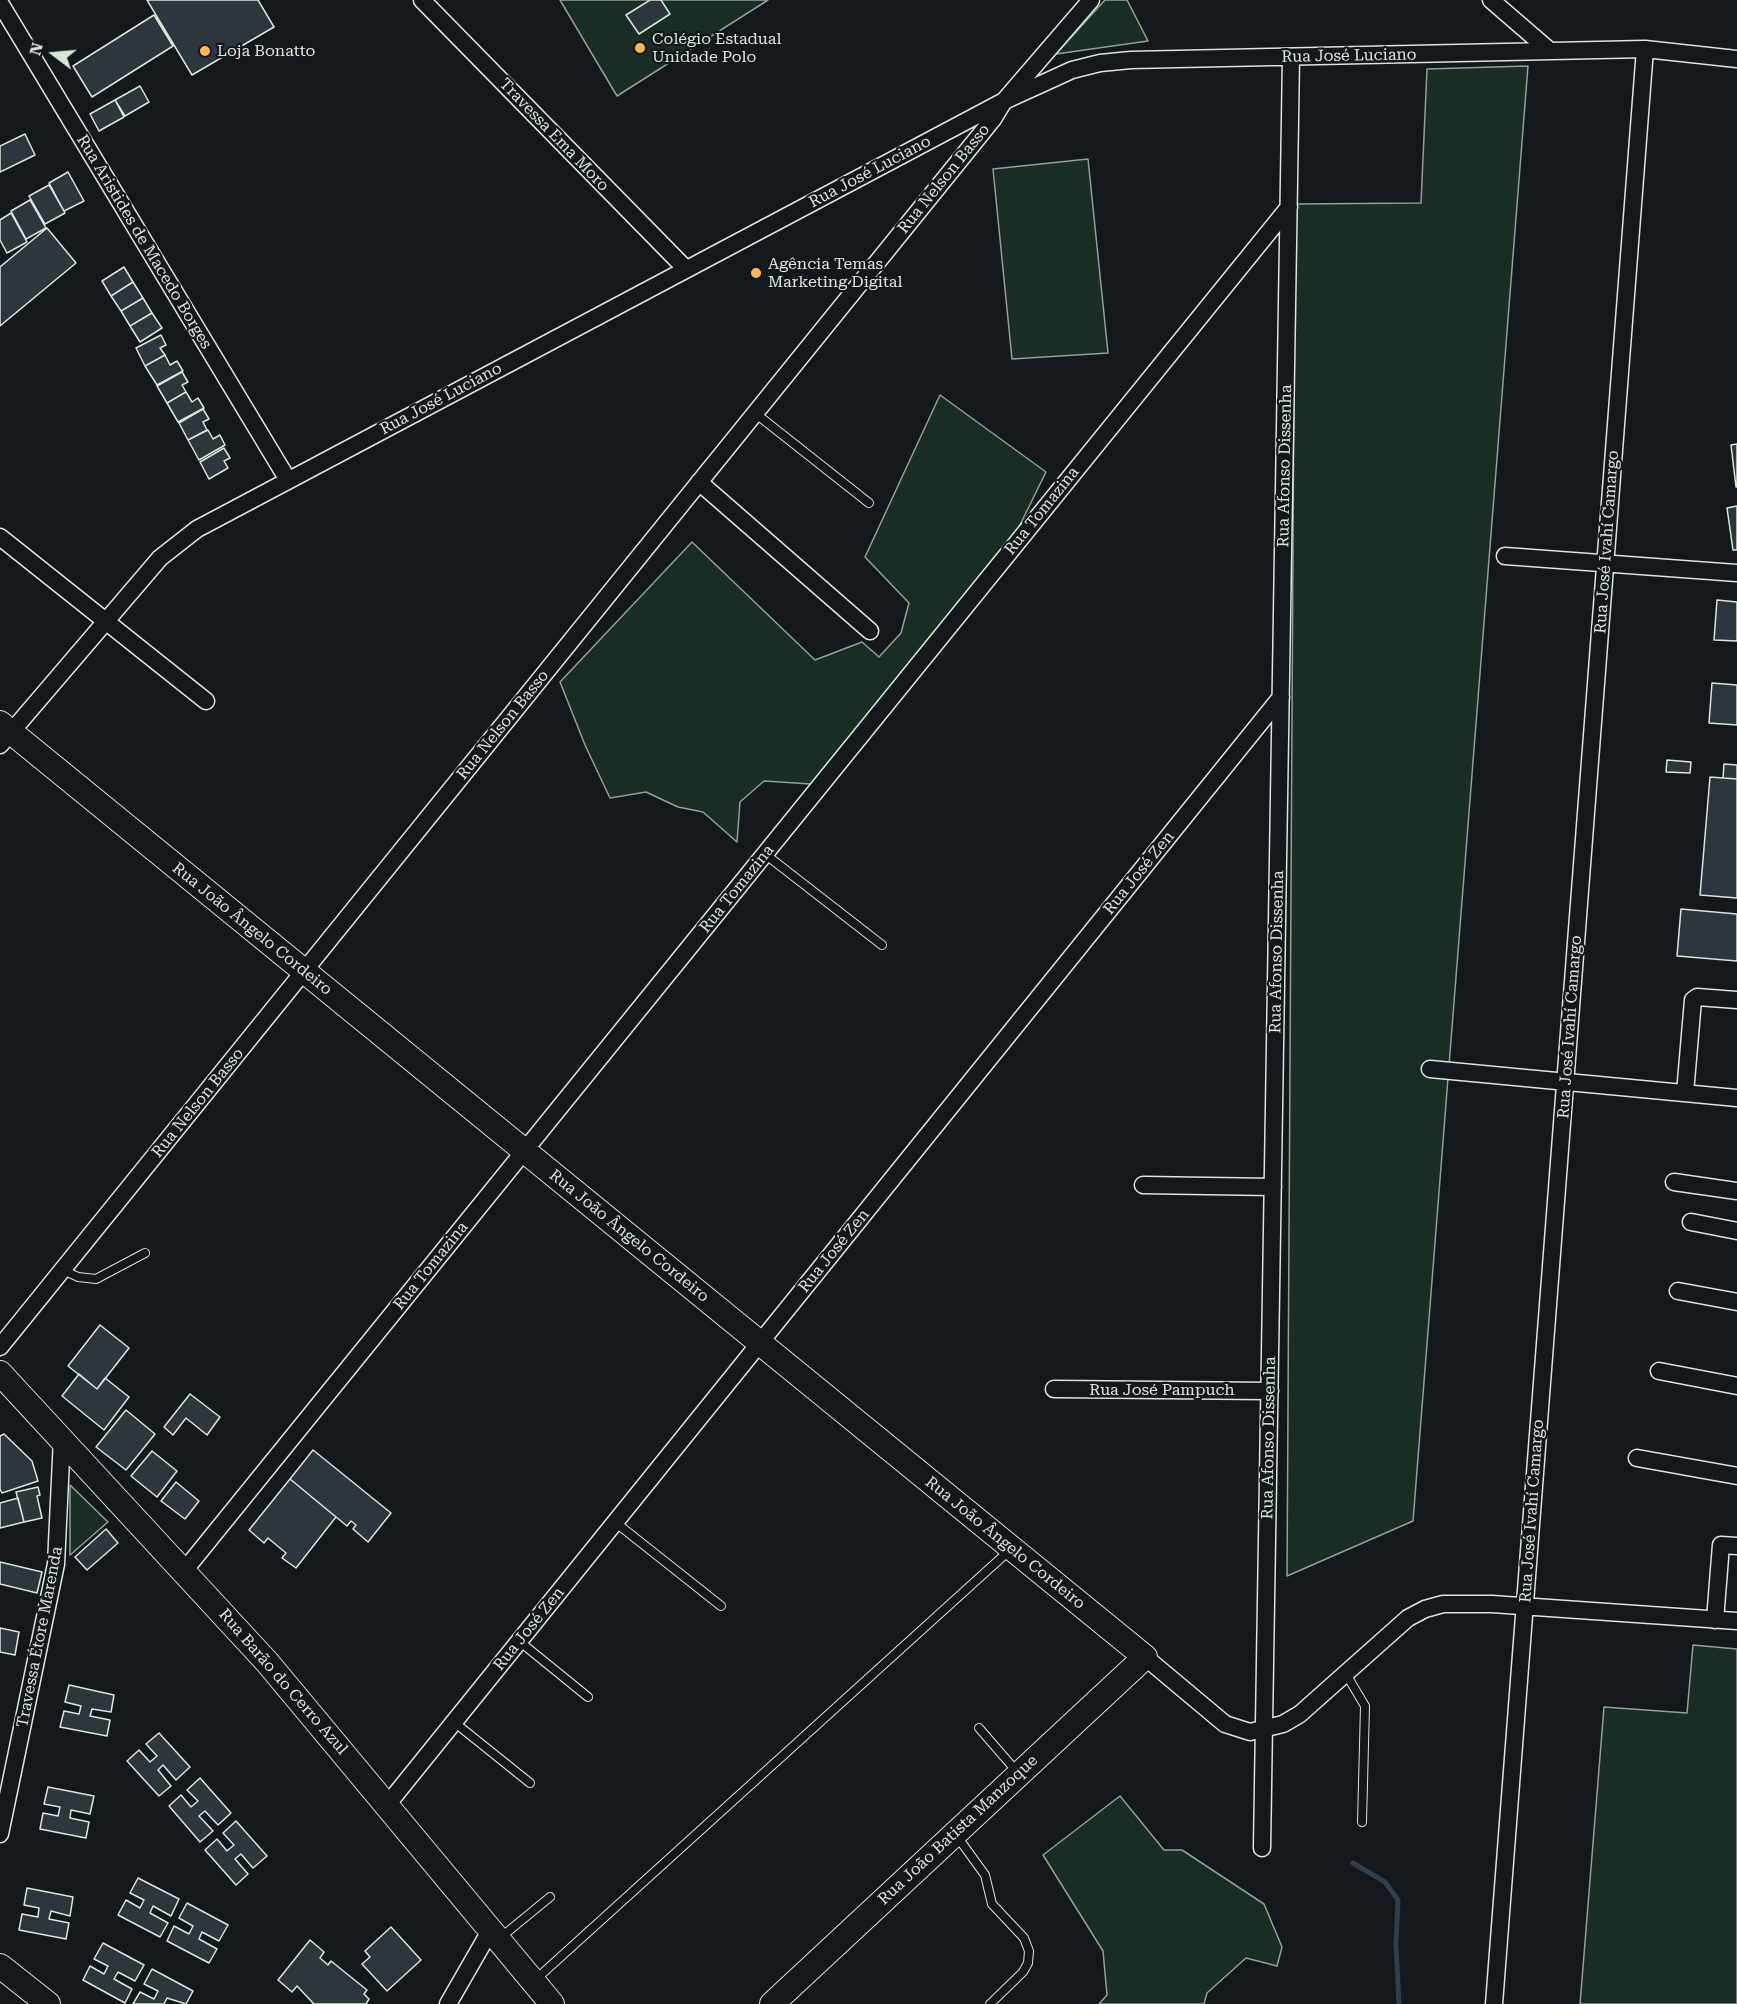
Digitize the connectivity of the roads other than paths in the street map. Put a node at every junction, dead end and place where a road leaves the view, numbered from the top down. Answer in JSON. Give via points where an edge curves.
{"nodes":[{"id":1,"x":422,"y":0,"type":"edge"},
{"id":2,"x":1091,"y":0,"type":"edge"},
{"id":3,"x":1491,"y":0,"type":"edge"},
{"id":4,"x":0,"y":3,"type":"edge"},
{"id":5,"x":1645,"y":49,"type":"junction"},
{"id":6,"x":1550,"y":51,"type":"junction"},
{"id":7,"x":1291,"y":57,"type":"junction"},
{"id":8,"x":1737,"y":59,"type":"edge"},
{"id":9,"x":1004,"y":101,"type":"junction"},
{"id":10,"x":1289,"y":207,"type":"junction"},
{"id":11,"x":686,"y":269,"type":"junction"},
{"id":12,"x":756,"y":412,"type":"junction"},
{"id":13,"x":288,"y":480,"type":"junction"},
{"id":14,"x":699,"y":483,"type":"junction"},
{"id":15,"x":869,"y":504,"type":"dead end"},
{"id":16,"x":0,"y":537,"type":"edge"},
{"id":17,"x":1505,"y":556,"type":"dead end"},
{"id":18,"x":1605,"y":563,"type":"junction"},
{"id":19,"x":1737,"y":573,"type":"edge"},
{"id":20,"x":106,"y":622,"type":"junction"},
{"id":21,"x":870,"y":630,"type":"dead end"},
{"id":22,"x":1281,"y":697,"type":"junction"},
{"id":23,"x":206,"y":701,"type":"dead end"},
{"id":24,"x":4,"y":733,"type":"edge"},
{"id":25,"x":765,"y":854,"type":"junction"},
{"id":26,"x":882,"y":945,"type":"dead end"},
{"id":27,"x":304,"y":971,"type":"junction"},
{"id":28,"x":1737,"y":1000,"type":"edge"},
{"id":29,"x":1430,"y":1069,"type":"dead end"},
{"id":30,"x":1565,"y":1082,"type":"junction"},
{"id":31,"x":1684,"y":1093,"type":"junction"},
{"id":32,"x":1737,"y":1098,"type":"edge"},
{"id":33,"x":524,"y":1151,"type":"junction"},
{"id":34,"x":1674,"y":1182,"type":"dead end"},
{"id":35,"x":1143,"y":1185,"type":"dead end"},
{"id":36,"x":1273,"y":1187,"type":"junction"},
{"id":37,"x":1737,"y":1191,"type":"edge"},
{"id":38,"x":1691,"y":1222,"type":"dead end"},
{"id":39,"x":1737,"y":1231,"type":"edge"},
{"id":40,"x":145,"y":1253,"type":"dead end"},
{"id":41,"x":63,"y":1270,"type":"junction"},
{"id":42,"x":1678,"y":1291,"type":"dead end"},
{"id":43,"x":1737,"y":1302,"type":"edge"},
{"id":44,"x":760,"y":1343,"type":"junction"},
{"id":45,"x":0,"y":1347,"type":"edge"},
{"id":46,"x":1659,"y":1371,"type":"dead end"},
{"id":47,"x":0,"y":1373,"type":"edge"},
{"id":48,"x":1737,"y":1386,"type":"edge"},
{"id":49,"x":1054,"y":1389,"type":"dead end"},
{"id":50,"x":1270,"y":1391,"type":"junction"},
{"id":51,"x":62,"y":1438,"type":"junction"},
{"id":52,"x":1637,"y":1458,"type":"dead end"},
{"id":53,"x":1737,"y":1476,"type":"edge"},
{"id":54,"x":615,"y":1522,"type":"junction"},
{"id":55,"x":1737,"y":1546,"type":"edge"},
{"id":56,"x":1012,"y":1548,"type":"junction"},
{"id":57,"x":184,"y":1571,"type":"junction"},
{"id":58,"x":721,"y":1605,"type":"dead end"},
{"id":59,"x":1525,"y":1606,"type":"junction"},
{"id":60,"x":1715,"y":1620,"type":"junction"},
{"id":61,"x":1737,"y":1621,"type":"edge"},
{"id":62,"x":519,"y":1641,"type":"junction"},
{"id":63,"x":1145,"y":1657,"type":"junction"},
{"id":64,"x":1346,"y":1674,"type":"junction"},
{"id":65,"x":588,"y":1697,"type":"dead end"},
{"id":66,"x":454,"y":1722,"type":"junction"},
{"id":67,"x":979,"y":1728,"type":"dead end"},
{"id":68,"x":1264,"y":1730,"type":"junction"},
{"id":69,"x":1019,"y":1775,"type":"junction"},
{"id":70,"x":530,"y":1783,"type":"dead end"},
{"id":71,"x":387,"y":1805,"type":"junction"},
{"id":72,"x":1362,"y":1822,"type":"dead end"},
{"id":73,"x":0,"y":1834,"type":"edge"},
{"id":74,"x":955,"y":1834,"type":"junction"},
{"id":75,"x":1262,"y":1848,"type":"dead end"},
{"id":76,"x":550,"y":1897,"type":"dead end"},
{"id":77,"x":493,"y":1935,"type":"junction"},
{"id":78,"x":0,"y":1966,"type":"edge"},
{"id":79,"x":533,"y":1982,"type":"junction"},
{"id":80,"x":48,"y":2004,"type":"edge"},
{"id":81,"x":448,"y":2004,"type":"edge"},
{"id":82,"x":552,"y":2004,"type":"edge"},
{"id":83,"x":772,"y":2004,"type":"edge"},
{"id":84,"x":990,"y":2004,"type":"edge"},
{"id":85,"x":1494,"y":2004,"type":"edge"}],
"edges":[{"from":1,"to":11,"type":"street","name":"Travessa Ema Moro"},
{"from":2,"to":9,"type":"street"},
{"from":3,"to":6,"type":"street"},
{"from":4,"to":13,"type":"street","name":"Rua Aristides de Macedo Borges"},
{"from":5,"to":6,"type":"street","name":"Rua José Luciano"},
{"from":5,"to":8,"type":"street","name":"Rua José Luciano"},
{"from":5,"to":18,"type":"street","name":"Rua José Ivahí Camargo"},
{"from":6,"to":7,"type":"street","name":"Rua José Luciano"},
{"from":7,"to":9,"type":"street","name":"Rua José Luciano","via":[[1100,63],[1072,70]]},
{"from":7,"to":10,"type":"street","name":"Rua Afonso Dissenha"},
{"from":9,"to":11,"type":"street","name":"Rua José Luciano"},
{"from":9,"to":12,"type":"street","name":"Rua Nelson Basso"},
{"from":10,"to":22,"type":"street","name":"Rua Afonso Dissenha"},
{"from":10,"to":25,"type":"street","name":"Rua Tomazina"},
{"from":11,"to":13,"type":"street","name":"Rua José Luciano"},
{"from":12,"to":14,"type":"street","name":"Rua Nelson Basso"},
{"from":12,"to":15,"type":"lane"},
{"from":13,"to":20,"type":"street","name":"Rua José Luciano","via":[[182,538]]},
{"from":14,"to":21,"type":"street"},
{"from":14,"to":27,"type":"street","name":"Rua Nelson Basso"},
{"from":16,"to":20,"type":"street"},
{"from":17,"to":18,"type":"street"},
{"from":18,"to":19,"type":"street"},
{"from":18,"to":30,"type":"street","name":"Rua José Ivahí Camargo"},
{"from":20,"to":23,"type":"street"},
{"from":20,"to":24,"type":"street","name":"Rua José Luciano"},
{"from":22,"to":36,"type":"street","name":"Rua Afonso Dissenha"},
{"from":22,"to":44,"type":"street","name":"Rua José Zen"},
{"from":24,"to":27,"type":"street","name":"Rua João Ângelo Cordeiro"},
{"from":25,"to":26,"type":"lane"},
{"from":25,"to":33,"type":"street","name":"Rua Tomazina"},
{"from":27,"to":33,"type":"street","name":"Rua João Ângelo Cordeiro"},
{"from":27,"to":41,"type":"street","name":"Rua Nelson Basso"},
{"from":28,"to":31,"type":"street","via":[[1693,1000]]},
{"from":29,"to":30,"type":"street"},
{"from":30,"to":31,"type":"street"},
{"from":30,"to":59,"type":"street","name":"Rua José Ivahí Camargo"},
{"from":31,"to":32,"type":"street"},
{"from":33,"to":44,"type":"street","name":"Rua João Ângelo Cordeiro"},
{"from":33,"to":57,"type":"street","name":"Rua Tomazina"},
{"from":34,"to":37,"type":"street"},
{"from":35,"to":36,"type":"street"},
{"from":36,"to":50,"type":"street","name":"Rua Afonso Dissenha"},
{"from":38,"to":39,"type":"street"},
{"from":40,"to":41,"type":"lane","via":[[96,1279]]},
{"from":41,"to":45,"type":"street","name":"Rua Nelson Basso"},
{"from":42,"to":43,"type":"street"},
{"from":44,"to":54,"type":"street","name":"Rua José Zen"},
{"from":44,"to":56,"type":"street","name":"Rua João Ângelo Cordeiro"},
{"from":46,"to":48,"type":"street"},
{"from":47,"to":51,"type":"street","name":"Rua Barão do Cerro Azul"},
{"from":49,"to":50,"type":"street","name":"Rua José Pampuch"},
{"from":50,"to":68,"type":"street","name":"Rua Afonso Dissenha"},
{"from":51,"to":57,"type":"street","name":"Rua Barão do Cerro Azul"},
{"from":51,"to":73,"type":"street","name":"Travessa Étore Marenda","via":[[56,1564]]},
{"from":52,"to":53,"type":"street"},
{"from":54,"to":58,"type":"lane"},
{"from":54,"to":62,"type":"street","name":"Rua José Zen"},
{"from":55,"to":60,"type":"street","via":[[1721,1545]]},
{"from":56,"to":63,"type":"street","name":"Rua João Ângelo Cordeiro"},
{"from":56,"to":79,"type":"lane"},
{"from":57,"to":71,"type":"street","name":"Rua Barão do Cerro Azul","via":[[267,1662]]},
{"from":59,"to":60,"type":"street"},
{"from":59,"to":64,"type":"street","via":[[1462,1602],[1425,1609],[1408,1618]]},
{"from":59,"to":85,"type":"street","name":"Rua José Ivahí Camargo"},
{"from":60,"to":61,"type":"street"},
{"from":62,"to":65,"type":"lane"},
{"from":62,"to":66,"type":"street","name":"Rua José Zen"},
{"from":63,"to":68,"type":"street","name":"Rua João Ângelo Cordeiro","via":[[1225,1724],[1250,1732]]},
{"from":63,"to":69,"type":"street","name":"Rua João Batista Manzoque"},
{"from":64,"to":68,"type":"street","via":[[1300,1714]]},
{"from":64,"to":72,"type":"lane","via":[[1365,1706]]},
{"from":66,"to":70,"type":"lane"},
{"from":66,"to":71,"type":"street","name":"Rua José Zen"},
{"from":67,"to":69,"type":"lane"},
{"from":68,"to":75,"type":"street","name":"Rua Afonso Dissenha"},
{"from":69,"to":74,"type":"street","name":"Rua João Batista Manzoque"},
{"from":71,"to":77,"type":"street","name":"Rua Barão do Cerro Azul"},
{"from":74,"to":83,"type":"street","name":"Rua João Batista Manzoque"},
{"from":74,"to":84,"type":"lane","via":[[985,1875],[992,1904],[1024,1938],[1029,1951],[1023,1972]]},
{"from":76,"to":77,"type":"lane"},
{"from":77,"to":79,"type":"street","name":"Rua Barão do Cerro Azul"},
{"from":77,"to":81,"type":"street"},
{"from":78,"to":80,"type":"street"},
{"from":79,"to":82,"type":"street","name":"Rua Barão do Cerro Azul"}]}
